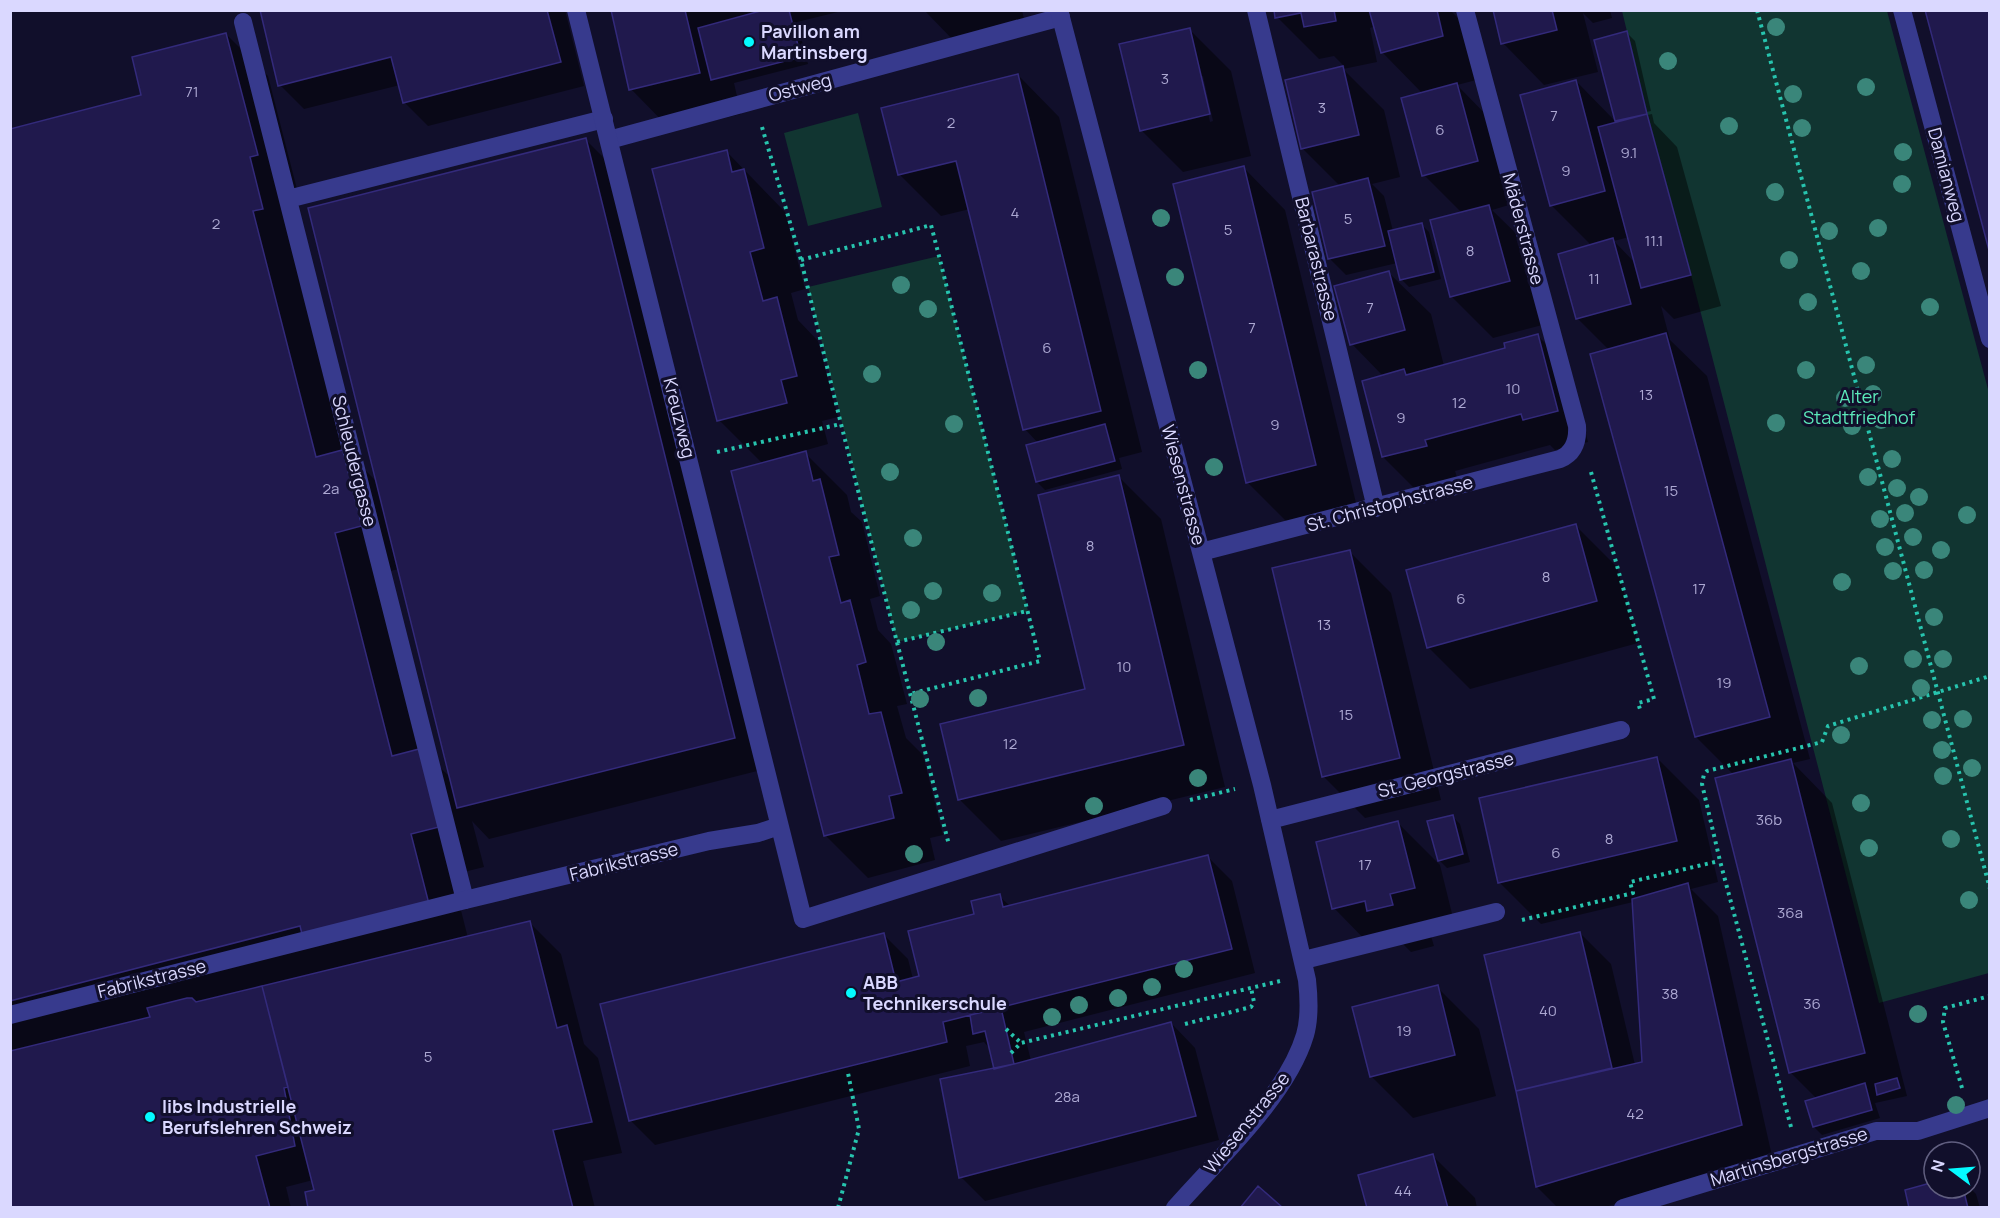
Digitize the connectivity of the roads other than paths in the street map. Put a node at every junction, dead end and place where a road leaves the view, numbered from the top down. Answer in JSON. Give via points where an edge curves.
{"nodes":[{"id":1,"x":576,"y":10,"type":"edge"},
{"id":2,"x":1256,"y":10,"type":"edge"},
{"id":3,"x":1465,"y":10,"type":"edge"},
{"id":4,"x":1902,"y":10,"type":"edge"},
{"id":5,"x":1060,"y":14,"type":"edge"},
{"id":6,"x":243,"y":22,"type":"dead end"},
{"id":7,"x":604,"y":119,"type":"junction"},
{"id":8,"x":609,"y":140,"type":"junction"},
{"id":9,"x":288,"y":199,"type":"junction"},
{"id":10,"x":1989,"y":339,"type":"edge"},
{"id":11,"x":1574,"y":447,"type":"joint"},
{"id":12,"x":1376,"y":508,"type":"junction"},
{"id":13,"x":1201,"y":552,"type":"junction"},
{"id":14,"x":1621,"y":730,"type":"dead end"},
{"id":15,"x":1163,"y":806,"type":"dead end"},
{"id":16,"x":1270,"y":820,"type":"junction"},
{"id":17,"x":779,"y":826,"type":"junction"},
{"id":18,"x":465,"y":900,"type":"junction"},
{"id":19,"x":1496,"y":912,"type":"road end"},
{"id":20,"x":1304,"y":960,"type":"junction"},
{"id":21,"x":10,"y":1015,"type":"edge"},
{"id":22,"x":1989,"y":1108,"type":"edge"},
{"id":23,"x":1175,"y":1208,"type":"edge"},
{"id":24,"x":1623,"y":1208,"type":"edge"}],
"edges":[{"from":1,"to":7,"type":"street","name":"Kreuzweg"},
{"from":2,"to":12,"type":"street","name":"Barbarastrasse"},
{"from":3,"to":11,"type":"street","name":"Mäderstrasse","via":[[1577,426]]},
{"from":4,"to":10,"type":"street","name":"Damianweg"},
{"from":5,"to":8,"type":"street","name":"Ostweg"},
{"from":5,"to":13,"type":"street","name":"Wiesenstrasse"},
{"from":6,"to":9,"type":"street","name":"Schleudergasse"},
{"from":7,"to":8,"type":"street","name":"Kreuzweg"},
{"from":7,"to":9,"type":"street"},
{"from":8,"to":17,"type":"street","name":"Kreuzweg"},
{"from":9,"to":18,"type":"street","name":"Schleudergasse"},
{"from":11,"to":12,"type":"street","name":"St. Christophstrasse","via":[[1560,459]]},
{"from":12,"to":13,"type":"street","name":"St. Christophstrasse"},
{"from":13,"to":16,"type":"street","name":"Wiesenstrasse"},
{"from":14,"to":16,"type":"street","name":"St. Georgstrasse"},
{"from":15,"to":17,"type":"street","via":[[803,919]]},
{"from":16,"to":20,"type":"street","name":"Wiesenstrasse"},
{"from":17,"to":18,"type":"street","name":"Fabrikstrasse"},
{"from":18,"to":21,"type":"street","name":"Fabrikstrasse"},
{"from":19,"to":20,"type":"street"},
{"from":20,"to":23,"type":"street","name":"Wiesenstrasse","via":[[1309,998],[1306,1034],[1290,1071],[1245,1130]]},
{"from":22,"to":24,"type":"street","name":"Martinsbergstrasse","via":[[1918,1131],[1876,1131]]}]}
